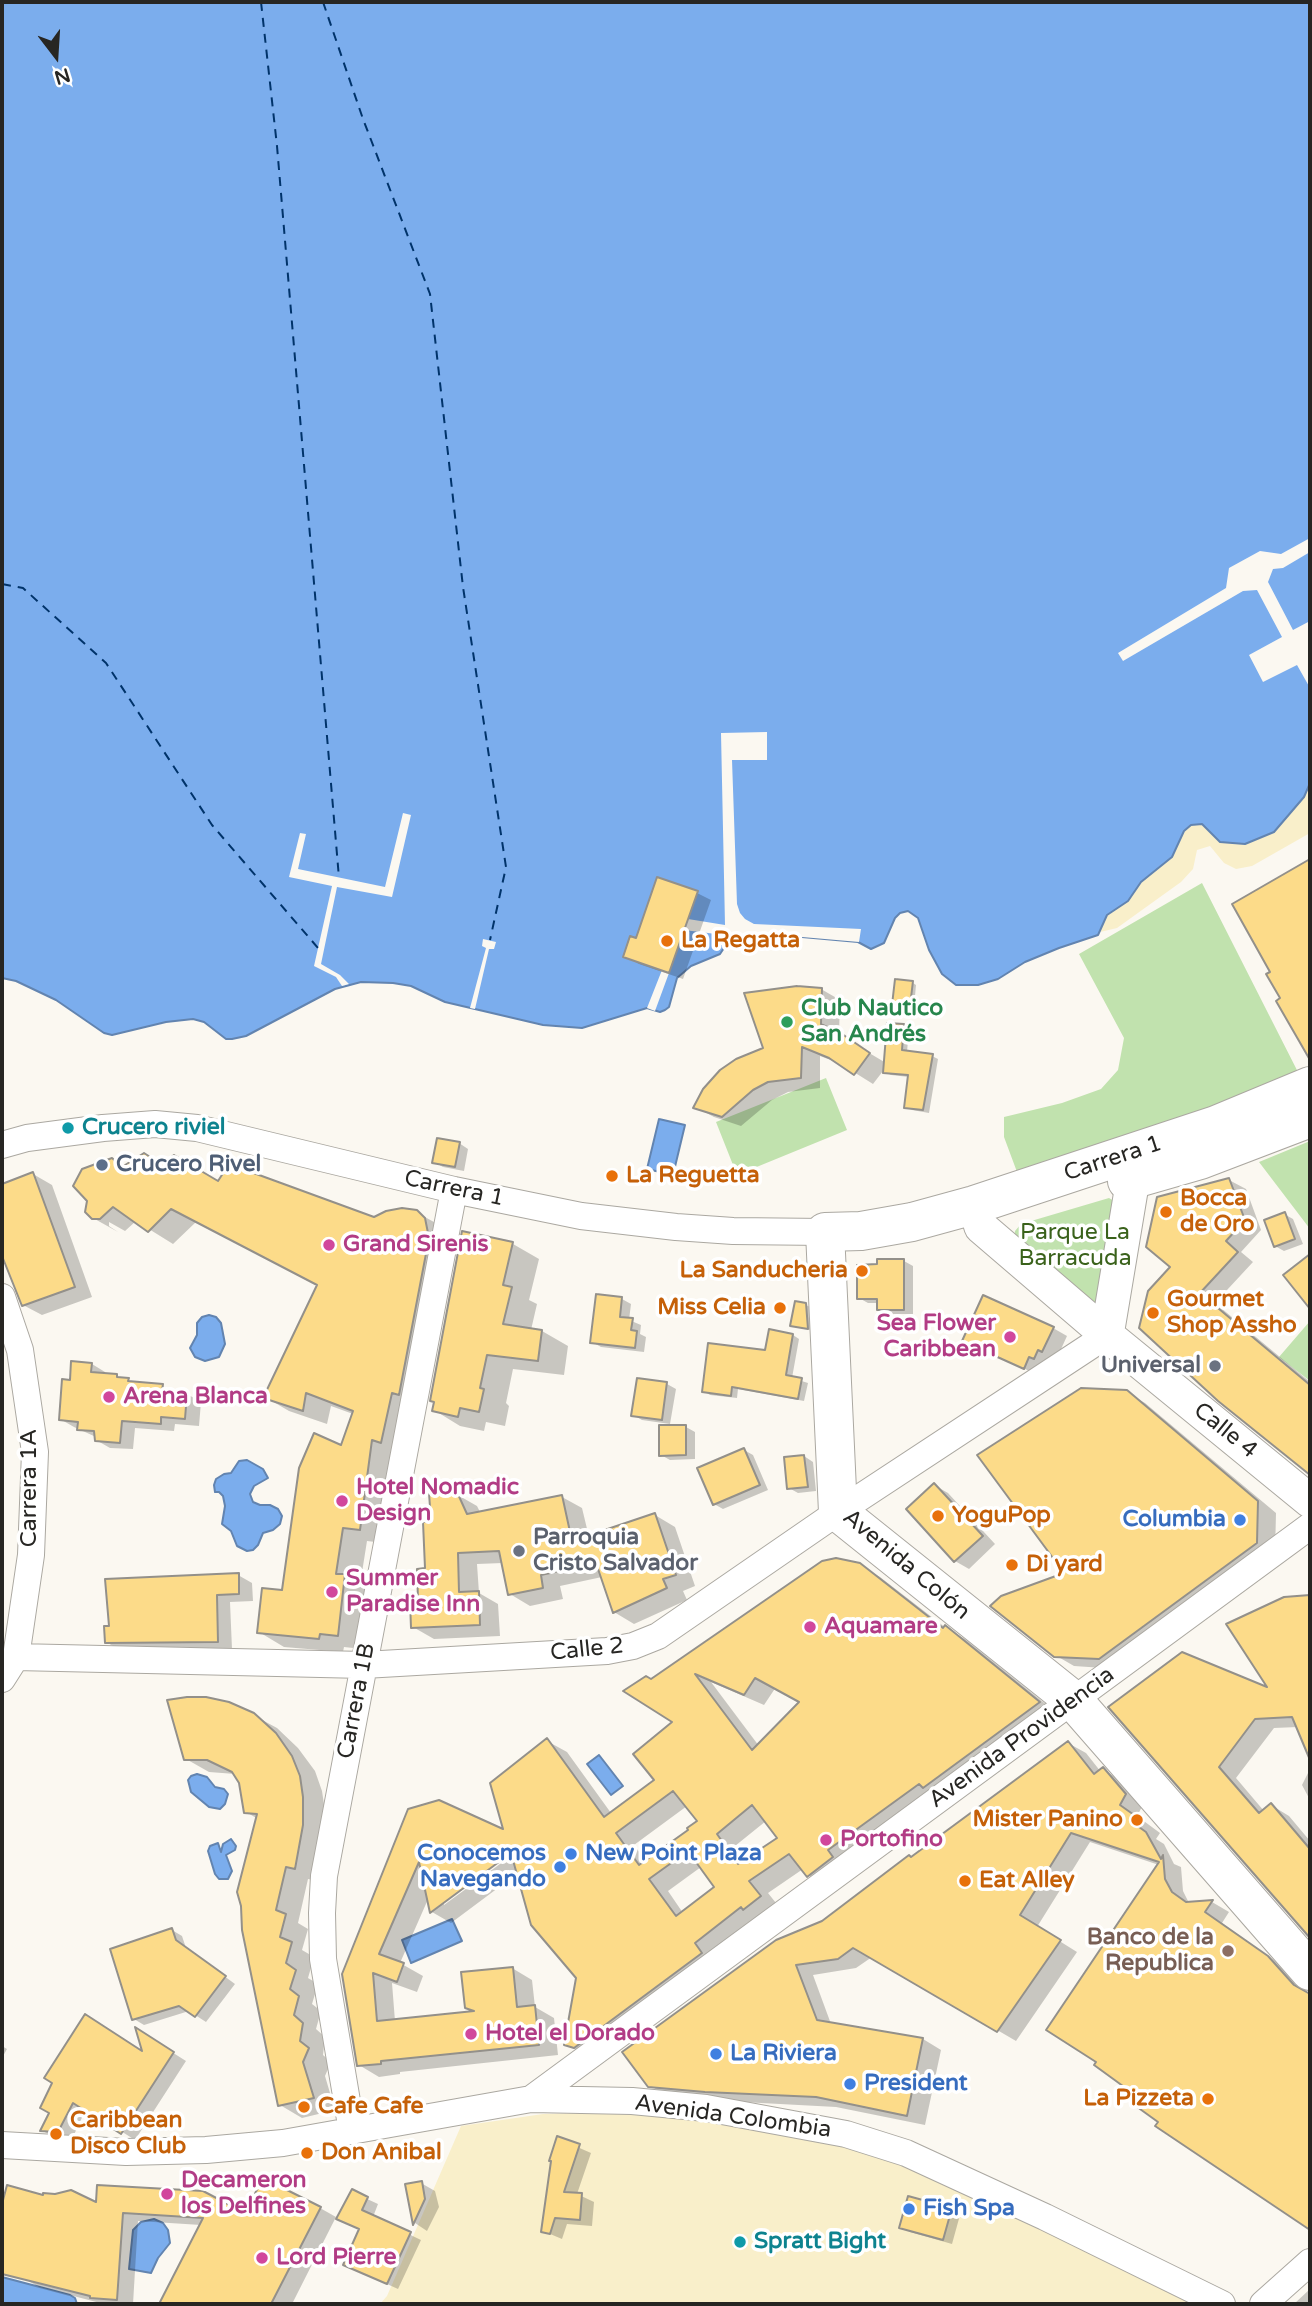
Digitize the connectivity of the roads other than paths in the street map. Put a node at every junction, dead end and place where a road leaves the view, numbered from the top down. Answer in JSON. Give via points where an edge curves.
{"nodes":[{"id":1,"x":1310,"y":1086,"type":"edge"},
{"id":2,"x":1310,"y":1118,"type":"edge"},
{"id":3,"x":2,"y":1145,"type":"edge"},
{"id":4,"x":1130,"y":1167,"type":"junction"},
{"id":5,"x":454,"y":1190,"type":"junction"},
{"id":6,"x":978,"y":1216,"type":"junction"},
{"id":7,"x":825,"y":1232,"type":"junction"},
{"id":8,"x":2,"y":1297,"type":"edge"},
{"id":9,"x":1107,"y":1335,"type":"junction"},
{"id":10,"x":1310,"y":1501,"type":"edge"},
{"id":11,"x":838,"y":1512,"type":"junction"},
{"id":12,"x":1310,"y":1526,"type":"edge"},
{"id":13,"x":364,"y":1664,"type":"junction"},
{"id":14,"x":9,"y":1668,"type":"edge"},
{"id":15,"x":1073,"y":1700,"type":"junction"},
{"id":16,"x":1310,"y":1971,"type":"edge"},
{"id":17,"x":531,"y":2099,"type":"junction"},
{"id":18,"x":352,"y":2131,"type":"junction"},
{"id":19,"x":2,"y":2145,"type":"edge"},
{"id":20,"x":1310,"y":2262,"type":"edge"},
{"id":21,"x":1222,"y":2304,"type":"edge"},
{"id":22,"x":1263,"y":2304,"type":"edge"}],
"edges":[{"from":1,"to":4,"type":"highway","name":"Carrera 1"},
{"from":2,"to":4,"type":"highway","name":"Carrera 1","via":[[1200,1160]]},
{"from":3,"to":5,"type":"street","name":"Carrera 1","via":[[103,1128],[155,1124],[197,1128]]},
{"from":4,"to":6,"type":"highway","name":"Carrera 1"},
{"from":4,"to":9,"type":"main road"},
{"from":5,"to":7,"type":"street","name":"Carrera 1","via":[[581,1216],[676,1227]]},
{"from":5,"to":13,"type":"street","name":"Carrera 1B"},
{"from":6,"to":7,"type":"highway","name":"Carrera 1"},
{"from":6,"to":9,"type":"main road","name":"Calle 4"},
{"from":7,"to":11,"type":"highway","name":"Avenida Colón"},
{"from":8,"to":14,"type":"street","name":"Carrera 1A","via":[[20,1350],[35,1452],[31,1555]]},
{"from":9,"to":10,"type":"main road","name":"Calle 4"},
{"from":9,"to":11,"type":"street","name":"Calle 2"},
{"from":11,"to":13,"type":"street","name":"Calle 2","via":[[658,1636],[633,1646]]},
{"from":11,"to":15,"type":"highway","name":"Avenida Colón"},
{"from":12,"to":15,"type":"street","name":"Avenida Providencia"},
{"from":13,"to":14,"type":"street","name":"Calle 2"},
{"from":13,"to":18,"type":"street","name":"Carrera 1B","via":[[324,1876],[322,1913],[323,1959]]},
{"from":15,"to":16,"type":"highway","name":"Avenida Colón"},
{"from":15,"to":17,"type":"street","name":"Avenida Providencia"},
{"from":17,"to":18,"type":"street","name":"Avenida Colombia"},
{"from":17,"to":21,"type":"street","name":"Avenida Colombia","via":[[706,2108],[846,2134],[906,2153],[982,2186]]},
{"from":18,"to":19,"type":"street","name":"Avenida Colombia","via":[[206,2150],[126,2152]]},
{"from":20,"to":22,"type":"street"}]}
